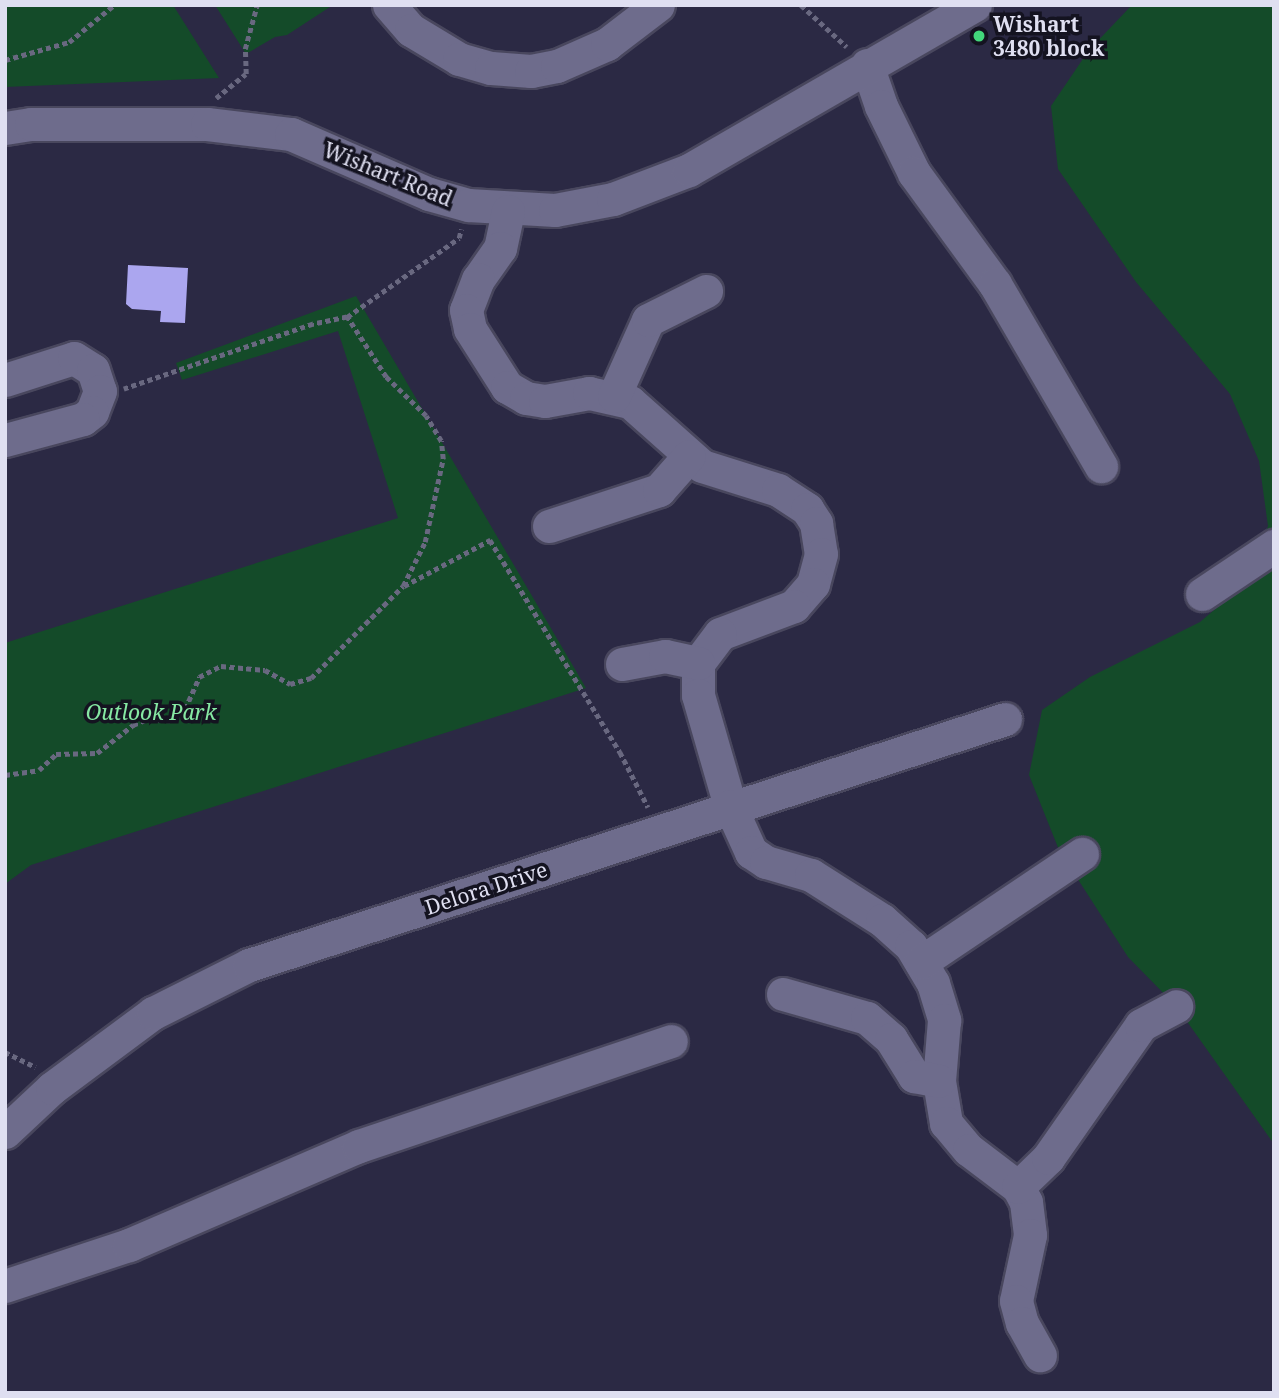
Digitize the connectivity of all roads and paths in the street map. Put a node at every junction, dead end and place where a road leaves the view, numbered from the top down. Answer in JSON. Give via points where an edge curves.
{"nodes":[{"id":1,"x":114,"y":5,"type":"edge"},
{"id":2,"x":216,"y":5,"type":"edge"},
{"id":3,"x":233,"y":5,"type":"edge"},
{"id":4,"x":257,"y":5,"type":"edge"},
{"id":5,"x":389,"y":5,"type":"edge"},
{"id":6,"x":658,"y":5,"type":"edge"},
{"id":7,"x":801,"y":5,"type":"edge"},
{"id":8,"x":975,"y":5,"type":"edge"},
{"id":9,"x":5,"y":60,"type":"edge"},
{"id":10,"x":867,"y":65,"type":"junction"},
{"id":11,"x":207,"y":124,"type":"junction"},
{"id":12,"x":5,"y":128,"type":"edge"},
{"id":13,"x":468,"y":205,"type":"junction"},
{"id":14,"x":508,"y":211,"type":"junction"},
{"id":15,"x":706,"y":291,"type":"dead end"},
{"id":16,"x":347,"y":317,"type":"junction"},
{"id":17,"x":5,"y":380,"type":"edge"},
{"id":18,"x":100,"y":391,"type":"junction"},
{"id":19,"x":614,"y":396,"type":"junction"},
{"id":20,"x":5,"y":440,"type":"edge"},
{"id":21,"x":689,"y":456,"type":"junction"},
{"id":22,"x":1101,"y":467,"type":"dead end"},
{"id":23,"x":549,"y":526,"type":"dead end"},
{"id":24,"x":1274,"y":546,"type":"edge"},
{"id":25,"x":403,"y":586,"type":"junction"},
{"id":26,"x":1202,"y":594,"type":"dead end"},
{"id":27,"x":698,"y":663,"type":"junction"},
{"id":28,"x":622,"y":664,"type":"dead end"},
{"id":29,"x":1005,"y":719,"type":"dead end"},
{"id":30,"x":5,"y":775,"type":"edge"},
{"id":31,"x":730,"y":806,"type":"junction"},
{"id":32,"x":660,"y":831,"type":"junction"},
{"id":33,"x":1082,"y":854,"type":"dead end"},
{"id":34,"x":921,"y":962,"type":"junction"},
{"id":35,"x":783,"y":994,"type":"dead end"},
{"id":36,"x":1176,"y":1006,"type":"dead end"},
{"id":37,"x":671,"y":1041,"type":"dead end"},
{"id":38,"x":939,"y":1082,"type":"junction"},
{"id":39,"x":5,"y":1132,"type":"edge"},
{"id":40,"x":1018,"y":1187,"type":"junction"},
{"id":41,"x":5,"y":1286,"type":"edge"},
{"id":42,"x":1040,"y":1355,"type":"dead end"}],
"edges":[{"from":1,"to":9,"type":"path","via":[[69,42]]},
{"from":2,"to":3,"type":"path"},
{"from":4,"to":11,"type":"path","via":[[245,49],[246,74],[203,108]]},
{"from":5,"to":6,"type":"street","via":[[411,30],[459,59],[491,68],[531,71],[557,66],[607,44]]},
{"from":7,"to":10,"type":"path"},
{"from":8,"to":10,"type":"street","name":"Wishart Road"},
{"from":10,"to":14,"type":"street","name":"Wishart Road","via":[[689,170],[613,199],[555,210]]},
{"from":10,"to":22,"type":"street","via":[[914,173],[995,284]]},
{"from":11,"to":12,"type":"street","name":"Wishart Road"},
{"from":11,"to":13,"type":"street","name":"Wishart Road","via":[[291,134],[429,194]]},
{"from":13,"to":14,"type":"street","name":"Wishart Road"},
{"from":13,"to":16,"type":"path","via":[[458,239]]},
{"from":14,"to":19,"type":"street","via":[[500,248],[469,296],[466,310],[475,339],[507,387],[526,398]]},
{"from":15,"to":19,"type":"street","via":[[648,320]]},
{"from":16,"to":18,"type":"path","via":[[313,324],[116,392]]},
{"from":16,"to":25,"type":"path","via":[[386,377],[426,416],[441,441],[443,459],[425,542]]},
{"from":17,"to":18,"type":"street","via":[[74,358],[93,370]]},
{"from":18,"to":20,"type":"street","via":[[98,402],[83,419]]},
{"from":19,"to":21,"type":"street","via":[[648,413]]},
{"from":21,"to":23,"type":"street","via":[[659,490]]},
{"from":21,"to":27,"type":"street","via":[[715,471],[793,498],[816,523],[821,554],[813,584],[794,606],[720,635]]},
{"from":24,"to":26,"type":"street"},
{"from":25,"to":30,"type":"path","via":[[301,684],[280,682],[254,667],[221,666],[199,677],[185,709],[170,720],[148,719],[133,725],[97,753],[56,754],[39,770]]},
{"from":25,"to":32,"type":"path","via":[[490,540],[620,752]]},
{"from":27,"to":28,"type":"street","via":[[665,656]]},
{"from":27,"to":31,"type":"street","via":[[698,695]]},
{"from":29,"to":31,"type":"street","name":"Delora Drive"},
{"from":31,"to":32,"type":"street","name":"Delora Drive"},
{"from":31,"to":34,"type":"street","via":[[751,852],[829,885],[899,933]]},
{"from":32,"to":39,"type":"street","name":"Delora Drive","via":[[249,965],[153,1013],[52,1088]]},
{"from":33,"to":34,"type":"street"},
{"from":34,"to":38,"type":"street","via":[[944,1020]]},
{"from":35,"to":38,"type":"street","via":[[879,1025],[915,1076]]},
{"from":36,"to":40,"type":"street","via":[[1142,1025],[1048,1158]]},
{"from":37,"to":41,"type":"street","via":[[359,1146],[129,1245]]},
{"from":38,"to":40,"type":"street","via":[[946,1123],[957,1138]]},
{"from":40,"to":42,"type":"street","via":[[1028,1210],[1030,1235],[1016,1301],[1022,1324]]}]}
